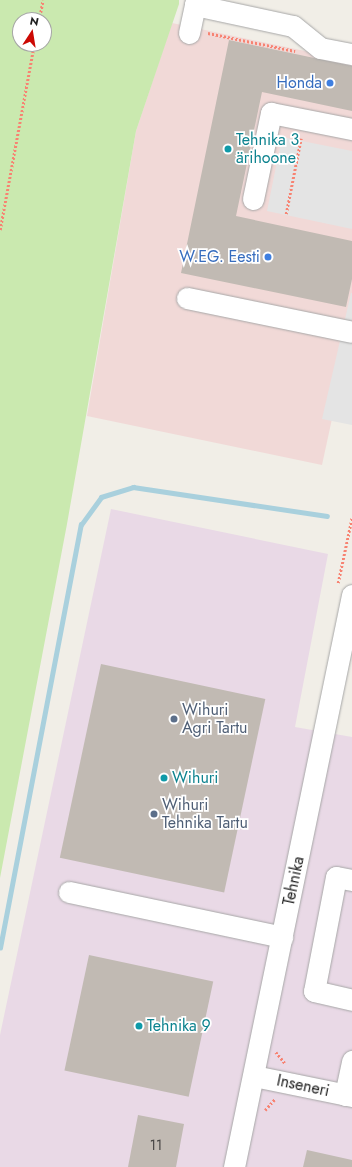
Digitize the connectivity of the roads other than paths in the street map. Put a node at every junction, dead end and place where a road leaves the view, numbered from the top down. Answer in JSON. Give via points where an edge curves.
{"nodes":[{"id":1,"x":195,"y":2,"type":"edge"},
{"id":2,"x":189,"y":31,"type":"road end"},
{"id":3,"x":352,"y":54,"type":"edge"},
{"id":4,"x":352,"y":129,"type":"edge"},
{"id":5,"x":253,"y":199,"type":"dead end"},
{"id":6,"x":187,"y":298,"type":"dead end"},
{"id":7,"x":352,"y":332,"type":"edge"},
{"id":8,"x":345,"y":590,"type":"edge"},
{"id":9,"x":352,"y":880,"type":"edge"},
{"id":10,"x":69,"y":892,"type":"dead end"},
{"id":11,"x":282,"y":937,"type":"junction"},
{"id":12,"x":352,"y":1000,"type":"edge"},
{"id":13,"x":352,"y":1060,"type":"edge"},
{"id":14,"x":254,"y":1076,"type":"junction"},
{"id":15,"x":349,"y":1096,"type":"edge"},
{"id":16,"x":234,"y":1167,"type":"edge"}],
"edges":[{"from":1,"to":2,"type":"street"},
{"from":1,"to":3,"type":"street","via":[[293,26],[320,48]]},
{"from":4,"to":5,"type":"street","via":[[271,113]]},
{"from":6,"to":7,"type":"street"},
{"from":8,"to":11,"type":"street","name":"Tehnika"},
{"from":9,"to":12,"type":"street","via":[[336,877],[314,992]]},
{"from":10,"to":11,"type":"street"},
{"from":11,"to":14,"type":"street","name":"Tehnika"},
{"from":13,"to":15,"type":"street"},
{"from":14,"to":15,"type":"street","name":"Inseneri"},
{"from":14,"to":16,"type":"street","name":"Tehnika"}]}
